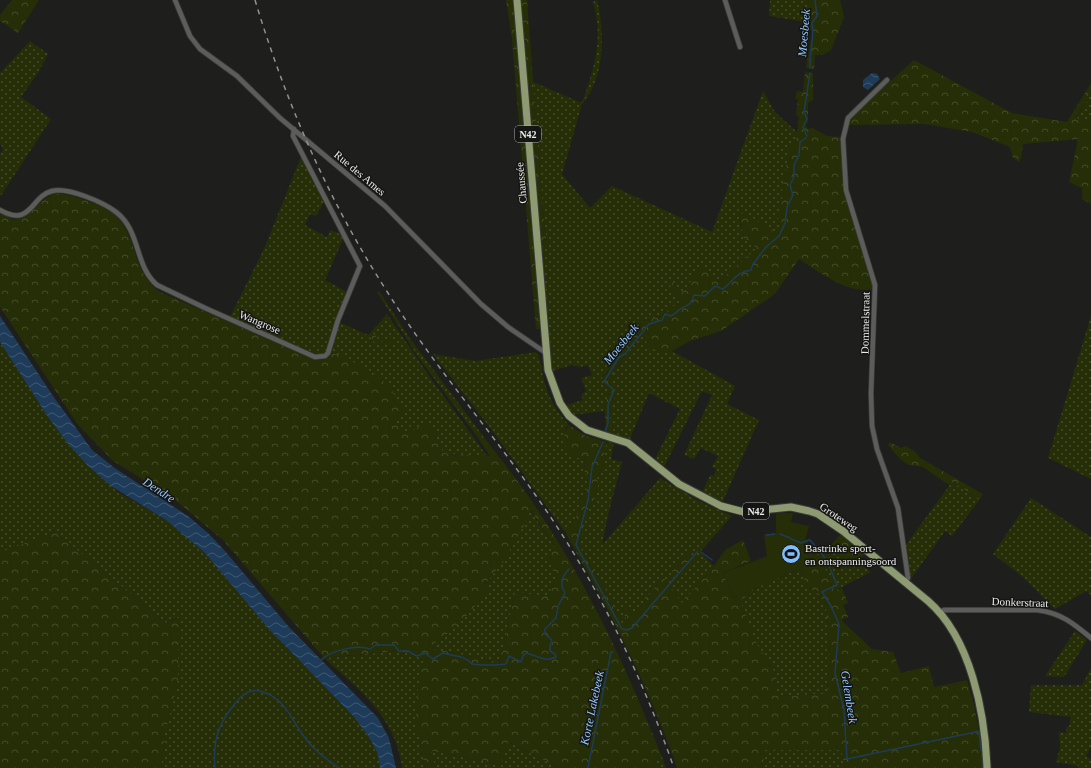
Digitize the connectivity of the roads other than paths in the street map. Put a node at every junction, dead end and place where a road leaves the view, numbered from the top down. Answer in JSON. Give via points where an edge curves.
{"nodes":[{"id":1,"x":175,"y":0,"type":"edge"},
{"id":2,"x":517,"y":0,"type":"edge"},
{"id":3,"x":725,"y":0,"type":"edge"},
{"id":4,"x":740,"y":47,"type":"dead end"},
{"id":5,"x":887,"y":80,"type":"dead end"},
{"id":6,"x":294,"y":129,"type":"junction"},
{"id":7,"x":0,"y":210,"type":"edge"},
{"id":8,"x":546,"y":353,"type":"junction"},
{"id":9,"x":905,"y":582,"type":"junction"},
{"id":10,"x":940,"y":612,"type":"junction"},
{"id":11,"x":1091,"y":638,"type":"edge"},
{"id":12,"x":987,"y":768,"type":"edge"}],
"edges":[{"from":1,"to":6,"type":"street","name":"Rue des Ames","via":[[194,42],[237,76]]},
{"from":2,"to":8,"type":"main road","name":"Chaussée","number":"N42"},
{"from":3,"to":4,"type":"street"},
{"from":5,"to":9,"type":"street","name":"Dommelstraat","via":[[848,118],[843,139],[848,195],[875,285],[872,426],[877,449],[898,508],[908,578]]},
{"from":6,"to":7,"type":"street","name":"Wangrose","via":[[293,136],[360,266],[338,320],[328,353],[320,357],[315,357],[157,285],[143,268],[128,224],[116,212],[99,202],[68,192],[55,191],[46,194],[23,214],[12,215]]},
{"from":6,"to":8,"type":"street","name":"Rue des Ames","via":[[385,206],[481,304],[508,327]]},
{"from":8,"to":9,"type":"main road","name":"Groteweg","number":"N42","via":[[550,380],[557,398],[573,420],[587,430],[628,444],[679,484],[721,506],[744,512],[777,507],[818,514]]},
{"from":9,"to":10,"type":"main road","name":"Groteweg","number":"N42"},
{"from":10,"to":11,"type":"street","name":"Donkerstraat","via":[[1052,612],[1066,618]]},
{"from":10,"to":12,"type":"main road","name":"Groteweg","number":"N42","via":[[956,636],[970,671],[986,738]]}]}
